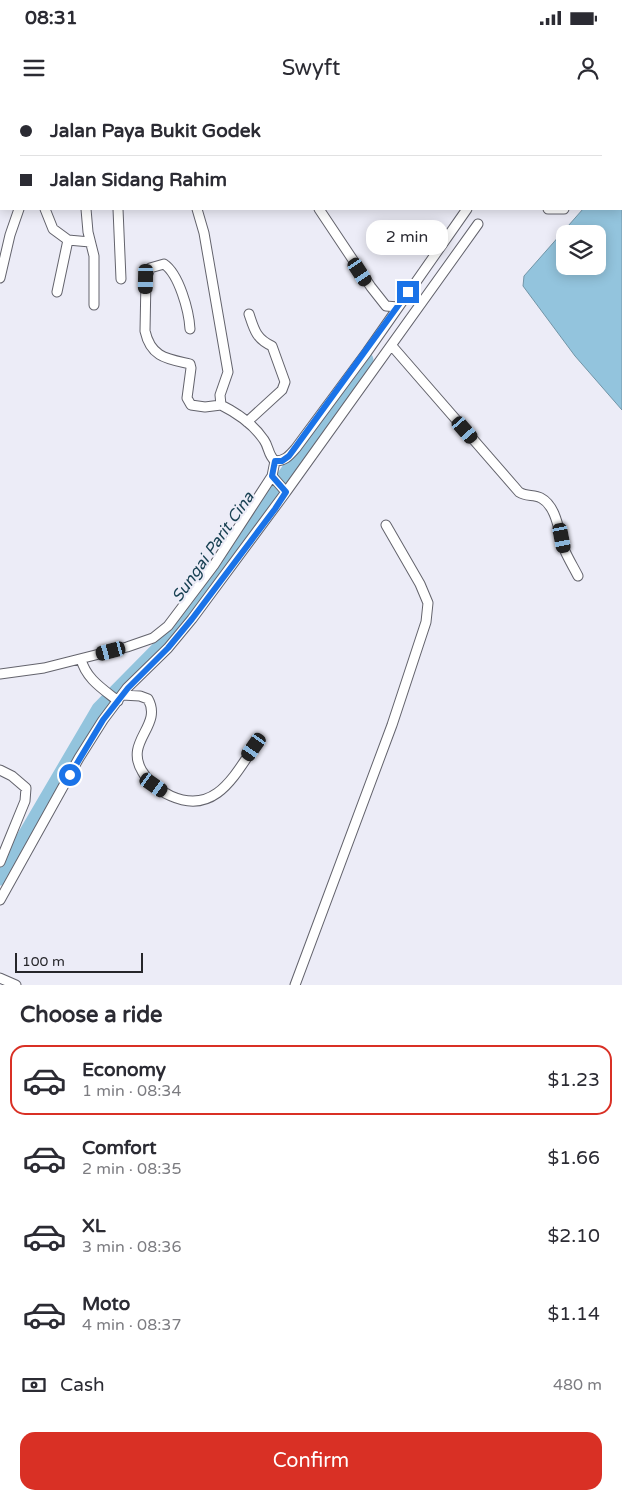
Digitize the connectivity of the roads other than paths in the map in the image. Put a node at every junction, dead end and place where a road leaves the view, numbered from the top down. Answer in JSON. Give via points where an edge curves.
{"nodes":[{"id":1,"x":19,"y":210,"type":"edge"},
{"id":2,"x":45,"y":210,"type":"edge"},
{"id":3,"x":86,"y":210,"type":"edge"},
{"id":4,"x":118,"y":210,"type":"edge"},
{"id":5,"x":196,"y":210,"type":"edge"},
{"id":6,"x":320,"y":210,"type":"edge"},
{"id":7,"x":466,"y":210,"type":"edge"},
{"id":8,"x":478,"y":224,"type":"dead end"},
{"id":9,"x":68,"y":240,"type":"junction"},
{"id":10,"x":90,"y":242,"type":"junction"},
{"id":11,"x":0,"y":278,"type":"edge"},
{"id":12,"x":121,"y":278,"type":"dead end"},
{"id":13,"x":57,"y":292,"type":"dead end"},
{"id":14,"x":94,"y":306,"type":"dead end"},
{"id":15,"x":398,"y":307,"type":"junction"},
{"id":16,"x":249,"y":314,"type":"dead end"},
{"id":17,"x":190,"y":329,"type":"dead end"},
{"id":18,"x":392,"y":346,"type":"junction"},
{"id":19,"x":220,"y":405,"type":"junction"},
{"id":20,"x":247,"y":422,"type":"junction"},
{"id":21,"x":273,"y":470,"type":"junction"},
{"id":22,"x":285,"y":491,"type":"junction"},
{"id":23,"x":386,"y":525,"type":"dead end"},
{"id":24,"x":578,"y":576,"type":"dead end"},
{"id":25,"x":82,"y":663,"type":"junction"},
{"id":26,"x":0,"y":674,"type":"edge"},
{"id":27,"x":115,"y":696,"type":"junction"},
{"id":28,"x":254,"y":747,"type":"dead end"},
{"id":29,"x":0,"y":770,"type":"edge"},
{"id":30,"x":0,"y":862,"type":"edge"},
{"id":31,"x":0,"y":900,"type":"edge"},
{"id":32,"x":0,"y":978,"type":"edge"},
{"id":33,"x":16,"y":985,"type":"edge"},
{"id":34,"x":295,"y":985,"type":"edge"}],
"edges":[{"from":1,"to":11,"type":"street"},
{"from":2,"to":9,"type":"street","via":[[53,229]]},
{"from":3,"to":10,"type":"street"},
{"from":4,"to":12,"type":"street"},
{"from":5,"to":19,"type":"street","via":[[204,233],[228,372]]},
{"from":6,"to":15,"type":"street","via":[[386,306]]},
{"from":7,"to":15,"type":"street"},
{"from":8,"to":18,"type":"street"},
{"from":9,"to":10,"type":"street"},
{"from":9,"to":13,"type":"street"},
{"from":10,"to":14,"type":"street","via":[[94,256]]},
{"from":15,"to":21,"type":"street","via":[[289,456]]},
{"from":16,"to":20,"type":"street","via":[[256,334],[272,346],[285,382],[282,390]]},
{"from":17,"to":19,"type":"street","via":[[189,314],[172,269],[164,264],[150,268],[146,279],[146,339],[164,359],[190,364],[188,398],[191,405]]},
{"from":18,"to":22,"type":"street"},
{"from":18,"to":24,"type":"street","via":[[519,492],[546,502],[560,526],[565,550]]},
{"from":19,"to":20,"type":"street"},
{"from":20,"to":21,"type":"street","via":[[263,438]]},
{"from":21,"to":22,"type":"street"},
{"from":21,"to":25,"type":"street","via":[[214,565],[168,626],[153,638]]},
{"from":22,"to":27,"type":"street","via":[[168,648]]},
{"from":23,"to":34,"type":"street","via":[[423,590],[428,603],[426,622],[392,725]]},
{"from":25,"to":26,"type":"street"},
{"from":25,"to":27,"type":"street","via":[[97,686]]},
{"from":27,"to":28,"type":"street","via":[[148,699],[152,712],[136,749],[137,762],[154,785],[178,799],[203,801],[214,796],[237,773]]},
{"from":27,"to":31,"type":"street"},
{"from":29,"to":30,"type":"street","via":[[26,788],[25,801]]},
{"from":32,"to":33,"type":"street"}]}
